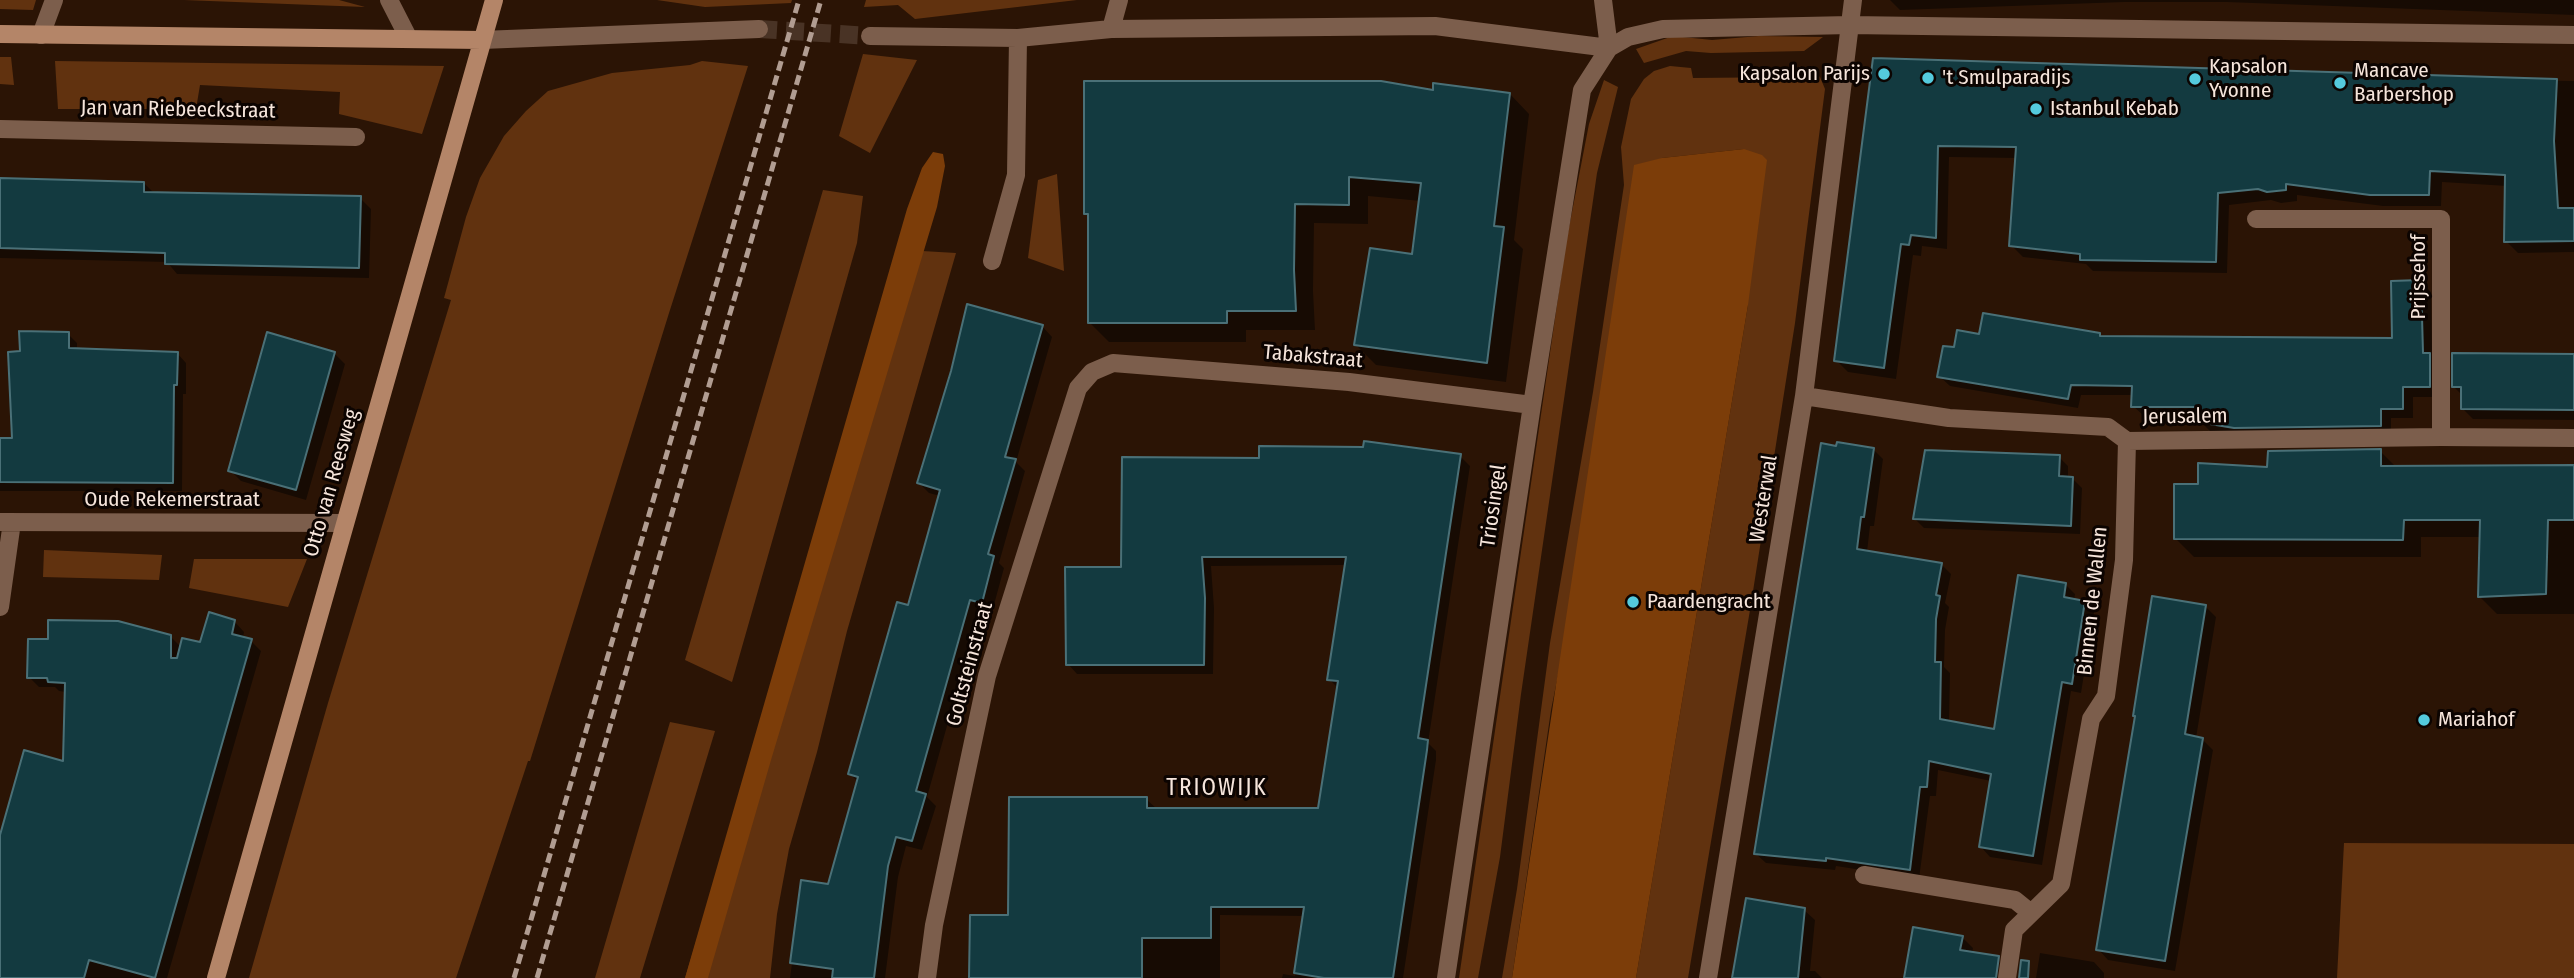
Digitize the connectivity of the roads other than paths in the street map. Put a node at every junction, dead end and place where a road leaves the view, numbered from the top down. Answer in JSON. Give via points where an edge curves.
{"nodes":[{"id":1,"x":54,"y":0,"type":"edge"},
{"id":2,"x":389,"y":0,"type":"edge"},
{"id":3,"x":494,"y":0,"type":"edge"},
{"id":4,"x":1119,"y":0,"type":"edge"},
{"id":5,"x":1603,"y":0,"type":"edge"},
{"id":6,"x":1853,"y":0,"type":"edge"},
{"id":7,"x":1850,"y":25,"type":"junction"},
{"id":8,"x":759,"y":29,"type":"tunnel mouth"},
{"id":9,"x":1111,"y":29,"type":"junction"},
{"id":10,"x":0,"y":34,"type":"edge"},
{"id":11,"x":41,"y":35,"type":"junction"},
{"id":12,"x":2574,"y":35,"type":"edge"},
{"id":13,"x":870,"y":36,"type":"tunnel mouth"},
{"id":14,"x":1018,"y":38,"type":"junction"},
{"id":15,"x":409,"y":39,"type":"junction"},
{"id":16,"x":482,"y":40,"type":"junction"},
{"id":17,"x":1609,"y":48,"type":"junction"},
{"id":18,"x":0,"y":129,"type":"edge"},
{"id":19,"x":356,"y":137,"type":"dead end"},
{"id":20,"x":2256,"y":219,"type":"dead end"},
{"id":21,"x":992,"y":261,"type":"dead end"},
{"id":22,"x":1092,"y":372,"type":"joint"},
{"id":23,"x":1804,"y":396,"type":"junction"},
{"id":24,"x":1532,"y":405,"type":"junction"},
{"id":25,"x":2441,"y":437,"type":"junction"},
{"id":26,"x":2574,"y":438,"type":"edge"},
{"id":27,"x":2127,"y":441,"type":"junction"},
{"id":28,"x":6,"y":522,"type":"edge"},
{"id":29,"x":345,"y":523,"type":"junction"},
{"id":30,"x":0,"y":607,"type":"edge"},
{"id":31,"x":1864,"y":875,"type":"dead end"},
{"id":32,"x":2031,"y":913,"type":"junction"},
{"id":33,"x":216,"y":978,"type":"edge"},
{"id":34,"x":927,"y":978,"type":"edge"},
{"id":35,"x":1447,"y":978,"type":"edge"},
{"id":36,"x":1708,"y":978,"type":"edge"},
{"id":37,"x":2007,"y":978,"type":"edge"}],
"edges":[{"from":1,"to":11,"type":"street"},
{"from":2,"to":15,"type":"street"},
{"from":3,"to":16,"type":"street","name":"Otto van Reesweg"},
{"from":4,"to":9,"type":"street"},
{"from":5,"to":17,"type":"street"},
{"from":6,"to":7,"type":"street","name":"Westerwal"},
{"from":7,"to":12,"type":"street"},
{"from":7,"to":17,"type":"street","via":[[1663,29],[1628,37]]},
{"from":7,"to":23,"type":"street","name":"Westerwal"},
{"from":8,"to":16,"type":"street"},
{"from":9,"to":14,"type":"street"},
{"from":9,"to":17,"type":"street","via":[[1435,26]]},
{"from":10,"to":11,"type":"street"},
{"from":11,"to":15,"type":"street"},
{"from":13,"to":14,"type":"street"},
{"from":14,"to":21,"type":"street","via":[[1016,175]]},
{"from":15,"to":16,"type":"street"},
{"from":16,"to":29,"type":"street","name":"Otto van Reesweg"},
{"from":17,"to":24,"type":"street","name":"Triosingel","via":[[1582,90]]},
{"from":18,"to":19,"type":"street","name":"Jan van Riebeeckstraat"},
{"from":20,"to":25,"type":"street","name":"Prijssehof","via":[[2441,219]]},
{"from":22,"to":24,"type":"street","name":"Tabakstraat","via":[[1113,363],[1349,382]]},
{"from":22,"to":34,"type":"street","name":"Goltsteinstraat","via":[[1078,388],[987,676]]},
{"from":23,"to":27,"type":"street","name":"Jerusalem","via":[[1949,418],[2108,427]]},
{"from":23,"to":36,"type":"street","name":"Westerwal"},
{"from":24,"to":35,"type":"street","name":"Triosingel"},
{"from":25,"to":26,"type":"street","name":"Jerusalem"},
{"from":25,"to":27,"type":"street","name":"Jerusalem"},
{"from":27,"to":32,"type":"street","name":"Binnen de Wallen","via":[[2124,560],[2106,696],[2091,719],[2061,884]]},
{"from":28,"to":29,"type":"street","name":"Oude Rekemerstraat"},
{"from":28,"to":30,"type":"street"},
{"from":29,"to":33,"type":"street","name":"Otto van Reesweg"},
{"from":31,"to":32,"type":"street","via":[[2015,900]]},
{"from":32,"to":37,"type":"street","name":"Binnen de Wallen","via":[[2014,930]]}]}
